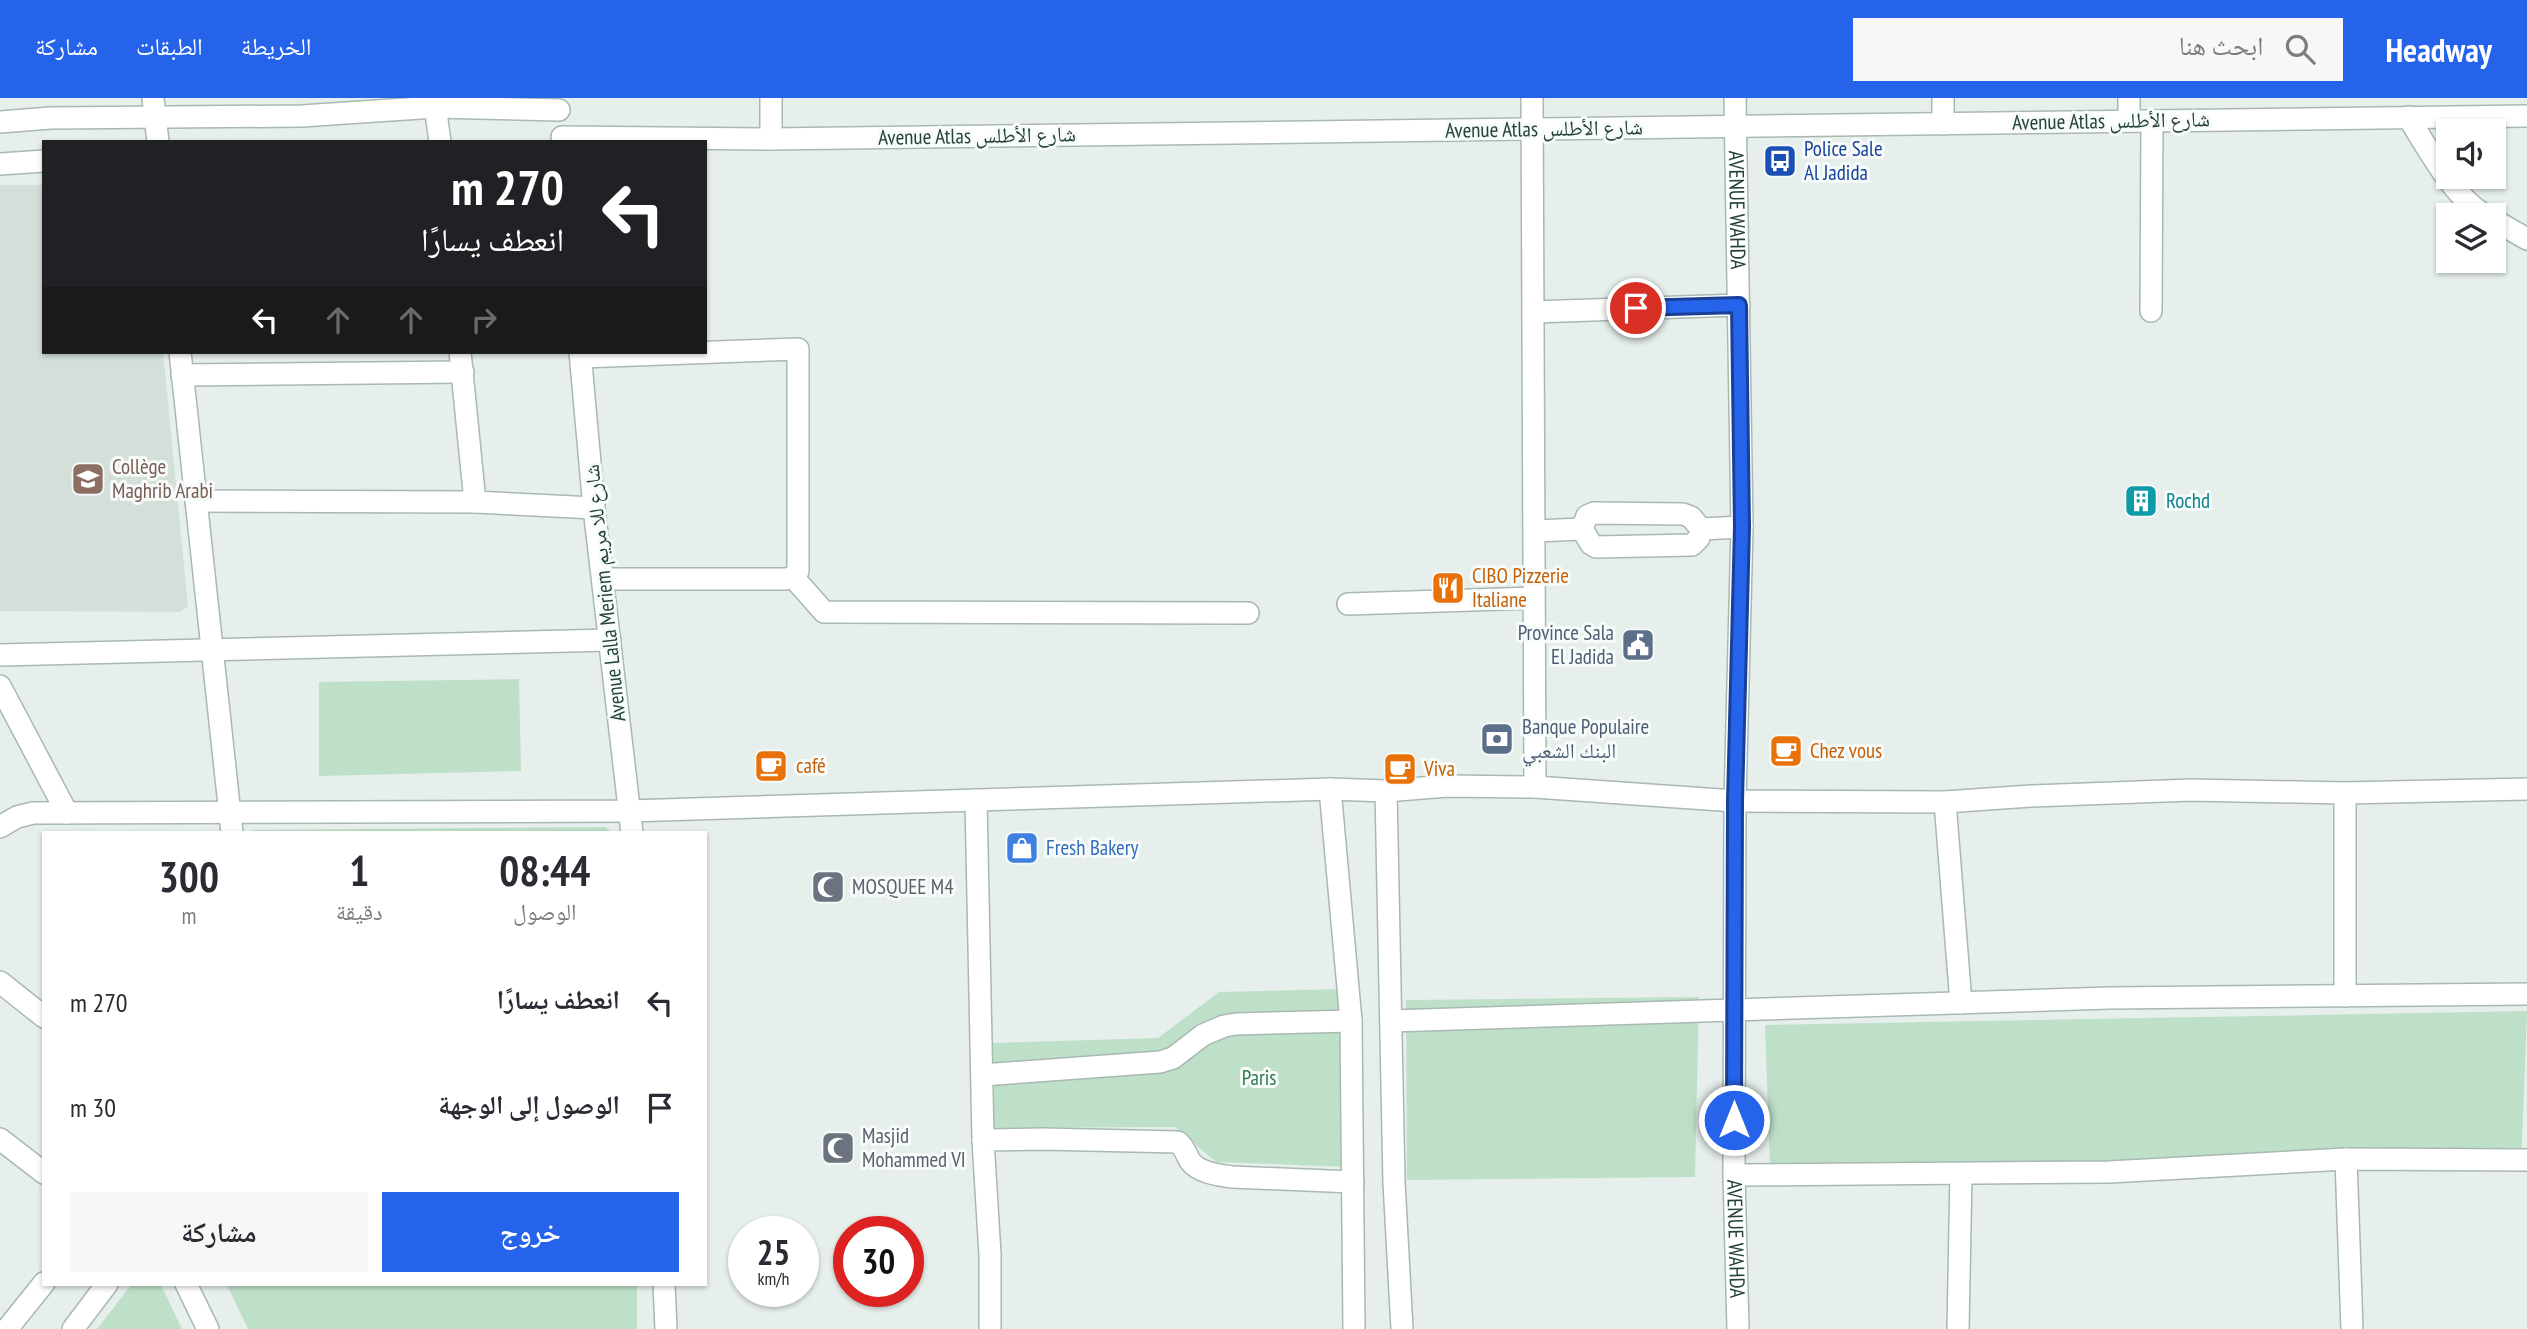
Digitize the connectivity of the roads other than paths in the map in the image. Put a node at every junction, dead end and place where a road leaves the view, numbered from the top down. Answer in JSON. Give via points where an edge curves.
{"nodes":[{"id":1,"x":771,"y":98,"type":"edge"},
{"id":2,"x":1532,"y":98,"type":"edge"},
{"id":3,"x":1735,"y":98,"type":"edge"},
{"id":4,"x":1943,"y":98,"type":"edge"},
{"id":5,"x":2129,"y":98,"type":"edge"},
{"id":6,"x":435,"y":102,"type":"edge"},
{"id":7,"x":558,"y":104,"type":"edge"},
{"id":8,"x":50,"y":108,"type":"edge"},
{"id":9,"x":154,"y":108,"type":"edge"},
{"id":10,"x":2527,"y":116,"type":"edge"},
{"id":11,"x":2407,"y":117,"type":"junction"},
{"id":12,"x":2129,"y":121,"type":"junction"},
{"id":13,"x":2152,"y":121,"type":"junction"},
{"id":14,"x":0,"y":122,"type":"edge"},
{"id":15,"x":1943,"y":124,"type":"junction"},
{"id":16,"x":1737,"y":126,"type":"junction"},
{"id":17,"x":1532,"y":129,"type":"junction"},
{"id":18,"x":562,"y":139,"type":"edge"},
{"id":19,"x":771,"y":139,"type":"junction"},
{"id":20,"x":158,"y":140,"type":"edge"},
{"id":21,"x":440,"y":140,"type":"edge"},
{"id":22,"x":42,"y":161,"type":"edge"},
{"id":23,"x":0,"y":164,"type":"edge"},
{"id":24,"x":2470,"y":203,"type":"edge"},
{"id":25,"x":2506,"y":227,"type":"edge"},
{"id":26,"x":2527,"y":239,"type":"edge"},
{"id":27,"x":1739,"y":305,"type":"junction"},
{"id":28,"x":2151,"y":311,"type":"dead end"},
{"id":29,"x":1533,"y":312,"type":"junction"},
{"id":30,"x":707,"y":351,"type":"edge"},
{"id":31,"x":180,"y":354,"type":"edge"},
{"id":32,"x":581,"y":354,"type":"edge"},
{"id":33,"x":461,"y":362,"type":"edge"},
{"id":34,"x":182,"y":375,"type":"junction"},
{"id":35,"x":196,"y":502,"type":"junction"},
{"id":36,"x":475,"y":502,"type":"junction"},
{"id":37,"x":594,"y":508,"type":"junction"},
{"id":38,"x":1742,"y":527,"type":"junction"},
{"id":39,"x":1582,"y":529,"type":"junction"},
{"id":40,"x":1701,"y":529,"type":"junction"},
{"id":41,"x":1535,"y":531,"type":"junction"},
{"id":42,"x":793,"y":576,"type":"junction"},
{"id":43,"x":603,"y":579,"type":"junction"},
{"id":44,"x":1534,"y":598,"type":"junction"},
{"id":45,"x":1348,"y":604,"type":"dead end"},
{"id":46,"x":1248,"y":613,"type":"dead end"},
{"id":47,"x":610,"y":640,"type":"junction"},
{"id":48,"x":211,"y":649,"type":"junction"},
{"id":49,"x":0,"y":655,"type":"edge"},
{"id":50,"x":0,"y":686,"type":"edge"},
{"id":51,"x":1535,"y":787,"type":"junction"},
{"id":52,"x":1330,"y":789,"type":"junction"},
{"id":53,"x":2527,"y":789,"type":"edge"},
{"id":54,"x":1386,"y":791,"type":"junction"},
{"id":55,"x":2345,"y":793,"type":"junction"},
{"id":56,"x":976,"y":800,"type":"junction"},
{"id":57,"x":1735,"y":801,"type":"junction"},
{"id":58,"x":1945,"y":802,"type":"junction"},
{"id":59,"x":630,"y":811,"type":"junction"},
{"id":60,"x":68,"y":813,"type":"junction"},
{"id":61,"x":230,"y":823,"type":"edge"},
{"id":62,"x":0,"y":827,"type":"edge"},
{"id":63,"x":632,"y":831,"type":"edge"},
{"id":64,"x":0,"y":982,"type":"edge"},
{"id":65,"x":2527,"y":994,"type":"edge"},
{"id":66,"x":2345,"y":996,"type":"junction"},
{"id":67,"x":1961,"y":1003,"type":"junction"},
{"id":68,"x":1735,"y":1009,"type":"junction"},
{"id":69,"x":42,"y":1015,"type":"edge"},
{"id":70,"x":1351,"y":1021,"type":"junction"},
{"id":71,"x":1391,"y":1021,"type":"junction"},
{"id":72,"x":982,"y":1075,"type":"junction"},
{"id":73,"x":0,"y":1139,"type":"edge"},
{"id":74,"x":984,"y":1140,"type":"junction"},
{"id":75,"x":2346,"y":1159,"type":"junction"},
{"id":76,"x":2527,"y":1160,"type":"edge"},
{"id":77,"x":42,"y":1171,"type":"edge"},
{"id":78,"x":1961,"y":1174,"type":"junction"},
{"id":79,"x":1734,"y":1175,"type":"junction"},
{"id":80,"x":1353,"y":1182,"type":"junction"},
{"id":81,"x":42,"y":1285,"type":"edge"},
{"id":82,"x":105,"y":1286,"type":"edge"},
{"id":83,"x":187,"y":1286,"type":"edge"},
{"id":84,"x":664,"y":1286,"type":"edge"},
{"id":85,"x":7,"y":1329,"type":"edge"},
{"id":86,"x":73,"y":1329,"type":"edge"},
{"id":87,"x":208,"y":1329,"type":"edge"},
{"id":88,"x":666,"y":1329,"type":"edge"},
{"id":89,"x":989,"y":1329,"type":"edge"},
{"id":90,"x":1354,"y":1329,"type":"edge"},
{"id":91,"x":1402,"y":1329,"type":"edge"},
{"id":92,"x":1738,"y":1329,"type":"edge"},
{"id":93,"x":1958,"y":1329,"type":"edge"},
{"id":94,"x":2353,"y":1329,"type":"edge"}],
"edges":[{"from":1,"to":19,"type":"street"},
{"from":2,"to":17,"type":"street"},
{"from":3,"to":16,"type":"street","name":"AVENUE WAHDA"},
{"from":4,"to":15,"type":"street"},
{"from":5,"to":12,"type":"street"},
{"from":6,"to":7,"type":"street"},
{"from":6,"to":9,"type":"street","via":[[302,116]]},
{"from":6,"to":21,"type":"street"},
{"from":7,"to":18,"type":"street"},
{"from":8,"to":9,"type":"street"},
{"from":8,"to":14,"type":"street"},
{"from":9,"to":20,"type":"street"},
{"from":10,"to":11,"type":"street","name":"Avenue Atlas شارع الأطلس"},
{"from":11,"to":13,"type":"street","name":"Avenue Atlas شارع الأطلس"},
{"from":11,"to":24,"type":"street","via":[[2440,169]]},
{"from":12,"to":13,"type":"street","name":"Avenue Atlas شارع الأطلس"},
{"from":12,"to":15,"type":"street","name":"Avenue Atlas شارع الأطلس"},
{"from":13,"to":28,"type":"street"},
{"from":15,"to":16,"type":"street","name":"Avenue Atlas شارع الأطلس"},
{"from":16,"to":17,"type":"street","name":"Avenue Atlas شارع الأطلس"},
{"from":16,"to":27,"type":"street","name":"AVENUE WAHDA"},
{"from":17,"to":19,"type":"street","name":"Avenue Atlas شارع الأطلس"},
{"from":17,"to":29,"type":"street"},
{"from":18,"to":19,"type":"street","name":"Avenue Atlas شارع الأطلس"},
{"from":22,"to":23,"type":"street"},
{"from":25,"to":26,"type":"street"},
{"from":27,"to":29,"type":"street"},
{"from":27,"to":38,"type":"street","name":"AVENUE WAHDA"},
{"from":29,"to":41,"type":"street"},
{"from":30,"to":42,"type":"street","via":[[798,349],[798,571]]},
{"from":31,"to":34,"type":"street"},
{"from":32,"to":37,"type":"street","name":"Avenue Lalla Meriem شارع للا مريم"},
{"from":33,"to":34,"type":"street"},
{"from":33,"to":36,"type":"street"},
{"from":34,"to":35,"type":"street"},
{"from":35,"to":36,"type":"street"},
{"from":35,"to":48,"type":"street"},
{"from":36,"to":37,"type":"street"},
{"from":37,"to":43,"type":"street","name":"Avenue Lalla Meriem شارع للا مريم"},
{"from":38,"to":40,"type":"street"},
{"from":38,"to":57,"type":"street","name":"AVENUE WAHDA"},
{"from":39,"to":40,"type":"street","via":[[1587,516],[1594,513],[1683,514]]},
{"from":39,"to":40,"type":"street","via":[[1596,547],[1692,545]]},
{"from":39,"to":41,"type":"street"},
{"from":41,"to":44,"type":"street"},
{"from":42,"to":43,"type":"street"},
{"from":42,"to":46,"type":"street","via":[[824,612]]},
{"from":43,"to":47,"type":"street","name":"Avenue Lalla Meriem شارع للا مريم"},
{"from":44,"to":45,"type":"street"},
{"from":44,"to":51,"type":"street"},
{"from":47,"to":48,"type":"street"},
{"from":47,"to":59,"type":"street","name":"Avenue Lalla Meriem شارع للا مريم"},
{"from":48,"to":49,"type":"street"},
{"from":48,"to":61,"type":"street"},
{"from":50,"to":60,"type":"street"},
{"from":51,"to":54,"type":"street"},
{"from":51,"to":57,"type":"street"},
{"from":52,"to":54,"type":"street"},
{"from":52,"to":56,"type":"street"},
{"from":52,"to":70,"type":"street"},
{"from":53,"to":55,"type":"street"},
{"from":54,"to":71,"type":"street"},
{"from":55,"to":58,"type":"street","via":[[2192,790]]},
{"from":55,"to":66,"type":"street"},
{"from":56,"to":59,"type":"street"},
{"from":56,"to":72,"type":"street"},
{"from":57,"to":58,"type":"street"},
{"from":57,"to":68,"type":"street","name":"AVENUE WAHDA"},
{"from":58,"to":67,"type":"street"},
{"from":59,"to":61,"type":"street"},
{"from":59,"to":63,"type":"street","name":"Avenue Lalla Meriem شارع للا مريم"},
{"from":60,"to":61,"type":"street"},
{"from":60,"to":62,"type":"street","via":[[33,813]]},
{"from":64,"to":69,"type":"street"},
{"from":65,"to":66,"type":"street"},
{"from":66,"to":67,"type":"street"},
{"from":67,"to":68,"type":"street"},
{"from":68,"to":71,"type":"street"},
{"from":68,"to":79,"type":"street","name":"AVENUE WAHDA"},
{"from":70,"to":72,"type":"street","via":[[1236,1024],[1213,1030],[1160,1062]]},
{"from":70,"to":80,"type":"street"},
{"from":71,"to":91,"type":"street"},
{"from":72,"to":74,"type":"street"},
{"from":73,"to":77,"type":"street"},
{"from":74,"to":80,"type":"street","via":[[1178,1142],[1198,1167],[1215,1174]]},
{"from":74,"to":89,"type":"street"},
{"from":75,"to":76,"type":"street"},
{"from":75,"to":78,"type":"street","via":[[2109,1172]]},
{"from":75,"to":94,"type":"street"},
{"from":78,"to":79,"type":"street"},
{"from":78,"to":93,"type":"street"},
{"from":79,"to":92,"type":"street","name":"AVENUE WAHDA"},
{"from":80,"to":90,"type":"street"},
{"from":81,"to":85,"type":"street"},
{"from":82,"to":86,"type":"street"},
{"from":83,"to":87,"type":"street"},
{"from":84,"to":88,"type":"street"}]}
